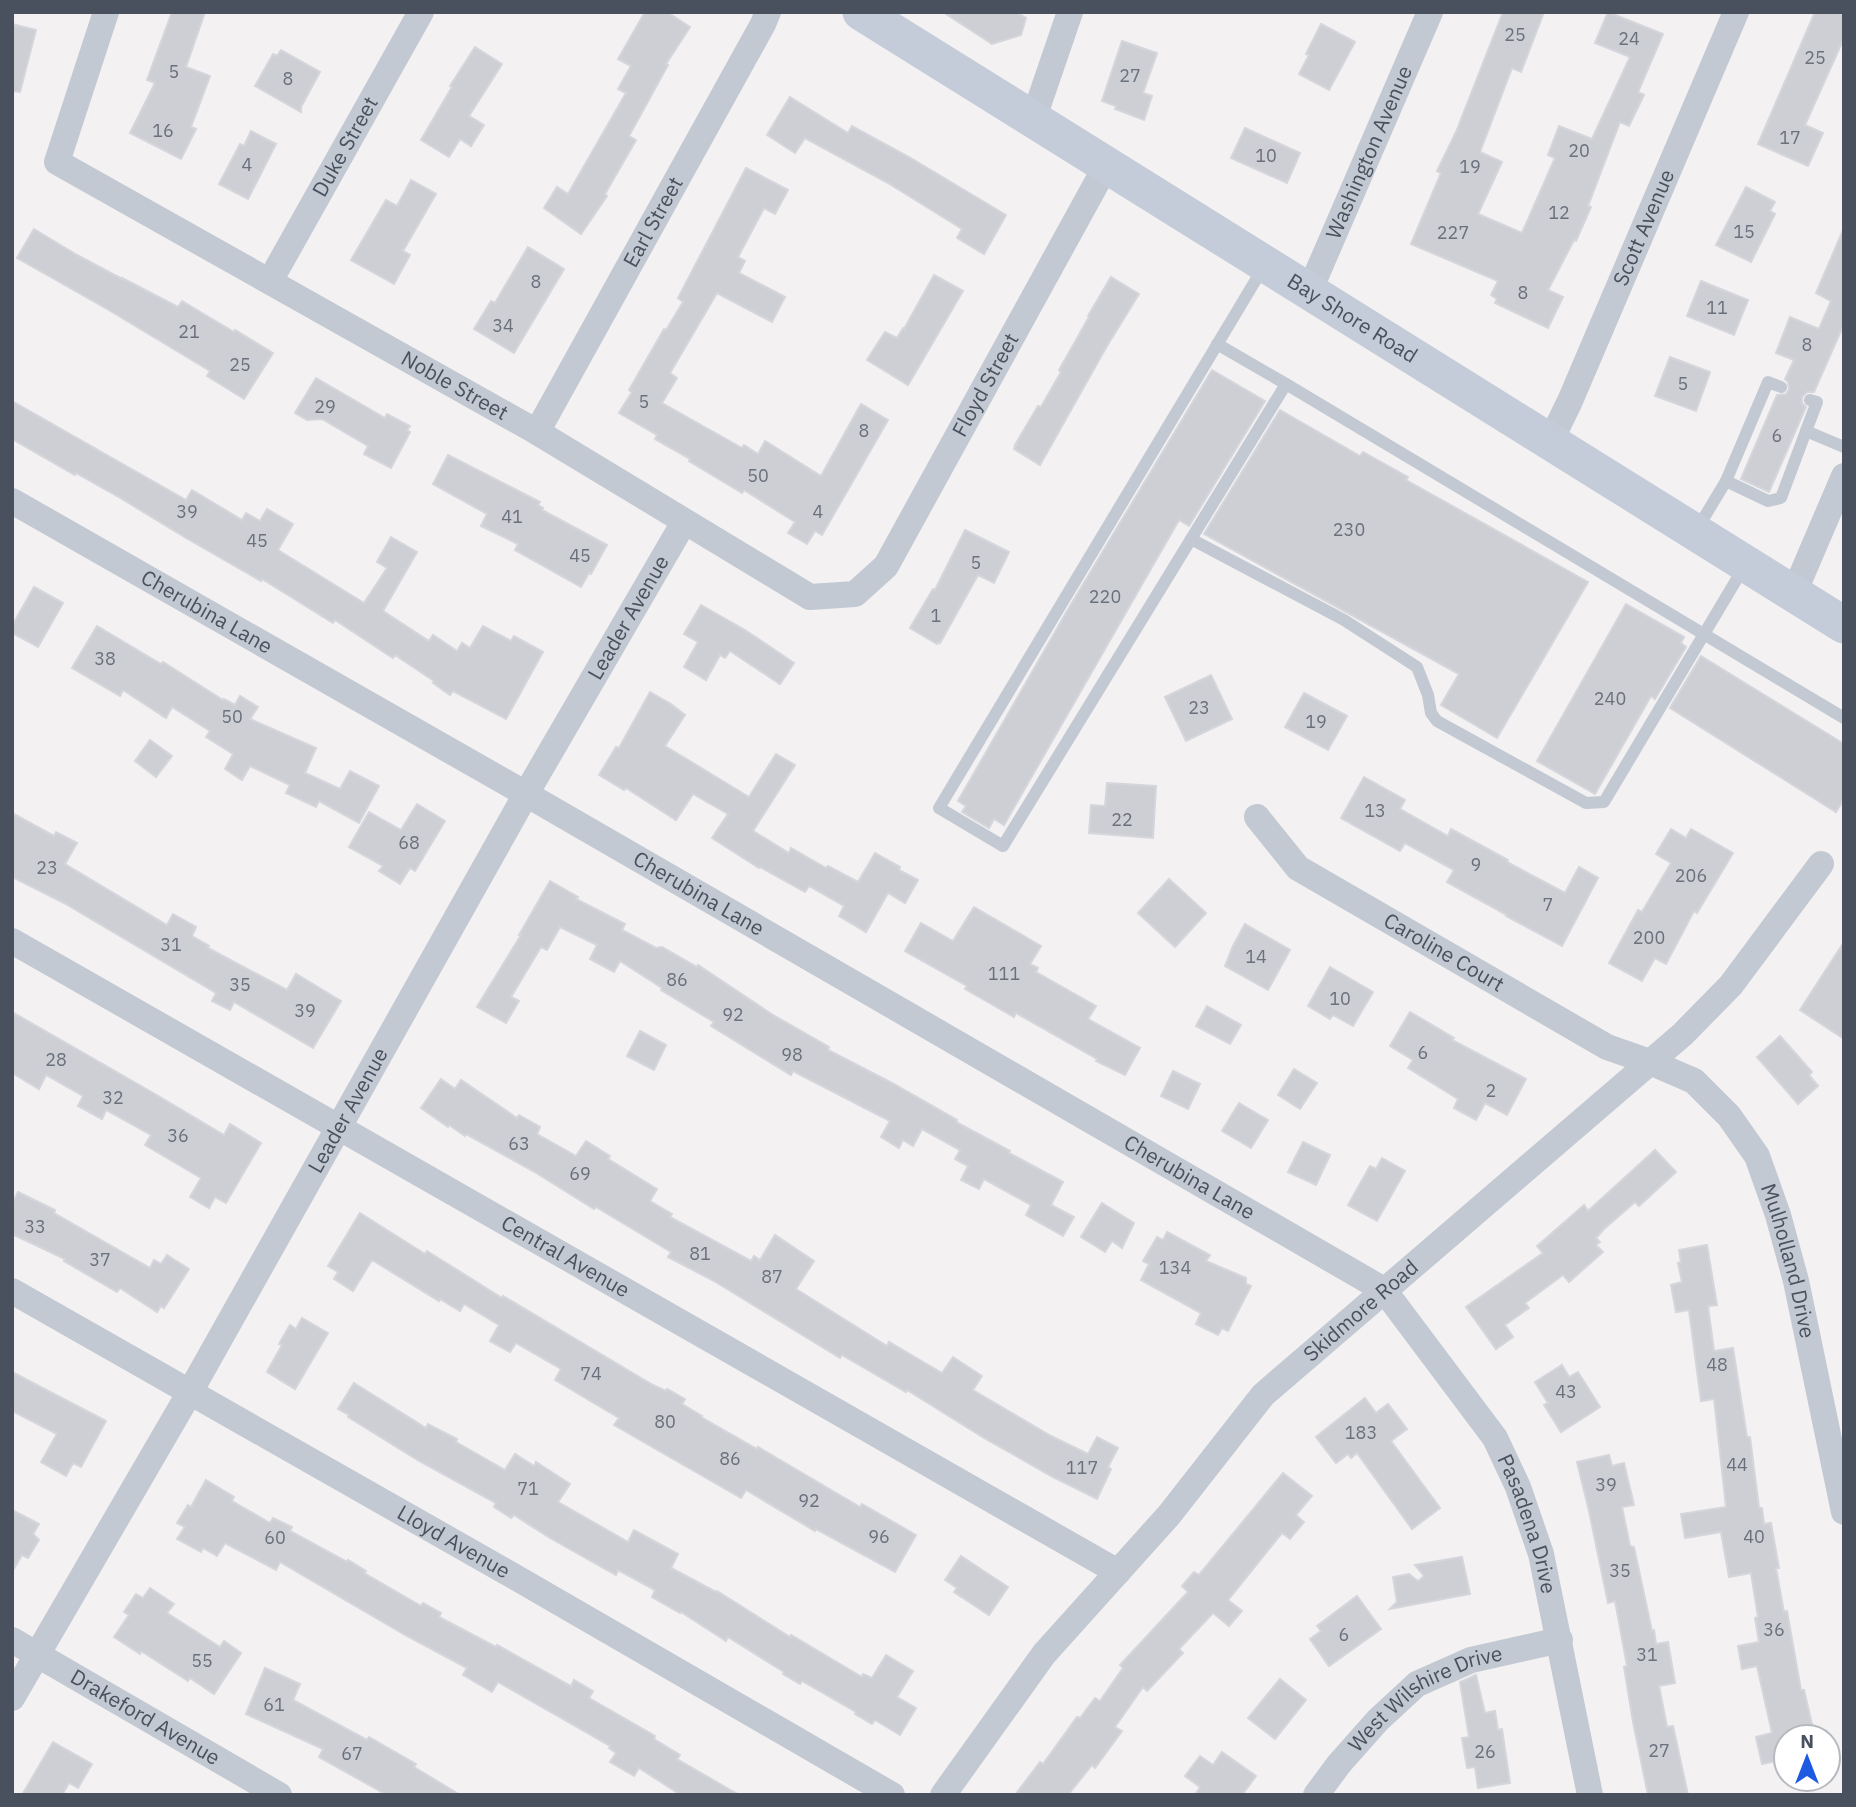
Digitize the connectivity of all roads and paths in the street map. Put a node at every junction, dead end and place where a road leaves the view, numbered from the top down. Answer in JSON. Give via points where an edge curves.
{"nodes":[{"id":1,"x":106,"y":12,"type":"edge"},
{"id":2,"x":421,"y":12,"type":"edge"},
{"id":3,"x":768,"y":12,"type":"edge"},
{"id":4,"x":862,"y":12,"type":"edge"},
{"id":5,"x":1070,"y":12,"type":"edge"},
{"id":6,"x":1430,"y":12,"type":"edge"},
{"id":7,"x":1736,"y":12,"type":"edge"},
{"id":8,"x":1033,"y":120,"type":"junction"},
{"id":9,"x":1106,"y":166,"type":"junction"},
{"id":10,"x":1265,"y":265,"type":"junction"},
{"id":11,"x":270,"y":281,"type":"junction"},
{"id":12,"x":1308,"y":292,"type":"junction"},
{"id":13,"x":1217,"y":345,"type":"junction"},
{"id":14,"x":1286,"y":384,"type":"junction"},
{"id":15,"x":1781,"y":387,"type":"dead end"},
{"id":16,"x":1810,"y":400,"type":"dead end"},
{"id":17,"x":1803,"y":429,"type":"junction"},
{"id":18,"x":537,"y":432,"type":"junction"},
{"id":19,"x":1550,"y":442,"type":"junction"},
{"id":20,"x":1844,"y":447,"type":"edge"},
{"id":21,"x":1844,"y":476,"type":"edge"},
{"id":22,"x":1726,"y":481,"type":"junction"},
{"id":23,"x":12,"y":501,"type":"edge"},
{"id":24,"x":684,"y":522,"type":"junction"},
{"id":25,"x":1695,"y":532,"type":"junction"},
{"id":26,"x":1191,"y":539,"type":"junction"},
{"id":27,"x":1745,"y":564,"type":"junction"},
{"id":28,"x":1794,"y":593,"type":"junction"},
{"id":29,"x":855,"y":594,"type":"joint"},
{"id":30,"x":1844,"y":625,"type":"edge"},
{"id":31,"x":1704,"y":634,"type":"junction"},
{"id":32,"x":1844,"y":718,"type":"edge"},
{"id":33,"x":526,"y":794,"type":"junction"},
{"id":34,"x":1257,"y":817,"type":"dead end"},
{"id":35,"x":1821,"y":864,"type":"dead end"},
{"id":36,"x":12,"y":941,"type":"edge"},
{"id":37,"x":1650,"y":1062,"type":"junction"},
{"id":38,"x":338,"y":1127,"type":"junction"},
{"id":39,"x":1384,"y":1290,"type":"junction"},
{"id":40,"x":12,"y":1291,"type":"edge"},
{"id":41,"x":190,"y":1392,"type":"junction"},
{"id":42,"x":1844,"y":1512,"type":"edge"},
{"id":43,"x":1118,"y":1572,"type":"junction"},
{"id":44,"x":12,"y":1640,"type":"edge"},
{"id":45,"x":1560,"y":1640,"type":"junction"},
{"id":46,"x":37,"y":1654,"type":"junction"},
{"id":47,"x":12,"y":1698,"type":"edge"},
{"id":48,"x":279,"y":1795,"type":"edge"},
{"id":49,"x":892,"y":1795,"type":"edge"},
{"id":50,"x":943,"y":1795,"type":"edge"},
{"id":51,"x":1316,"y":1795,"type":"edge"},
{"id":52,"x":1590,"y":1795,"type":"edge"}],
"edges":[{"from":1,"to":11,"type":"street","name":"Noble Street","via":[[57,162]]},
{"from":2,"to":11,"type":"street","name":"Duke Street"},
{"from":3,"to":18,"type":"street","name":"Earl Street"},
{"from":4,"to":8,"type":"main road","name":"Bay Shore Road"},
{"from":5,"to":8,"type":"street"},
{"from":6,"to":12,"type":"street","name":"Washington Avenue"},
{"from":7,"to":19,"type":"street","name":"Scott Avenue"},
{"from":8,"to":9,"type":"main road","name":"Bay Shore Road"},
{"from":9,"to":10,"type":"main road","name":"Bay Shore Road"},
{"from":9,"to":29,"type":"street","name":"Floyd Street","via":[[886,566]]},
{"from":10,"to":12,"type":"main road","name":"Bay Shore Road"},
{"from":10,"to":13,"type":"lane"},
{"from":11,"to":18,"type":"street","name":"Noble Street"},
{"from":12,"to":19,"type":"main road","name":"Bay Shore Road"},
{"from":13,"to":14,"type":"lane"},
{"from":13,"to":26,"type":"lane","via":[[939,808],[1003,846]]},
{"from":14,"to":26,"type":"lane"},
{"from":14,"to":31,"type":"lane"},
{"from":15,"to":22,"type":"lane","via":[[1768,382],[1759,422]]},
{"from":16,"to":17,"type":"lane","via":[[1817,402]]},
{"from":17,"to":20,"type":"lane"},
{"from":17,"to":22,"type":"lane","via":[[1781,498],[1768,501]]},
{"from":18,"to":24,"type":"street","name":"Noble Street"},
{"from":19,"to":25,"type":"main road","name":"Bay Shore Road"},
{"from":21,"to":28,"type":"street"},
{"from":22,"to":25,"type":"lane"},
{"from":23,"to":33,"type":"street","name":"Cherubina Lane"},
{"from":24,"to":29,"type":"street","name":"Noble Street","via":[[810,597]]},
{"from":24,"to":33,"type":"street","name":"Leader Avenue"},
{"from":25,"to":27,"type":"main road","name":"Bay Shore Road"},
{"from":26,"to":31,"type":"lane","via":[[1344,620],[1417,667],[1437,721],[1586,803],[1604,802]]},
{"from":27,"to":28,"type":"main road","name":"Bay Shore Road"},
{"from":27,"to":31,"type":"lane"},
{"from":28,"to":30,"type":"main road","name":"Bay Shore Road"},
{"from":31,"to":32,"type":"lane"},
{"from":33,"to":38,"type":"street","name":"Leader Avenue"},
{"from":33,"to":39,"type":"street","name":"Cherubina Lane"},
{"from":34,"to":37,"type":"street","name":"Caroline Court","via":[[1298,868],[1607,1047]]},
{"from":35,"to":37,"type":"street","name":"Skidmore Road","via":[[1731,985]]},
{"from":36,"to":38,"type":"street","name":"Central Avenue"},
{"from":37,"to":39,"type":"street","name":"Skidmore Road"},
{"from":37,"to":42,"type":"street","name":"Mulholland Drive","via":[[1694,1081],[1729,1116],[1757,1156],[1796,1281]]},
{"from":38,"to":41,"type":"street","name":"Leader Avenue"},
{"from":38,"to":43,"type":"street","name":"Central Avenue"},
{"from":39,"to":43,"type":"street","name":"Skidmore Road","via":[[1263,1395]]},
{"from":39,"to":45,"type":"street","name":"Pasadena Drive","via":[[1494,1438],[1518,1487],[1541,1554]]},
{"from":40,"to":41,"type":"street","name":"Lloyd Avenue"},
{"from":41,"to":46,"type":"street","name":"Leader Avenue"},
{"from":41,"to":49,"type":"street","name":"Lloyd Avenue"},
{"from":43,"to":50,"type":"street","name":"Skidmore Road","via":[[1044,1654]]},
{"from":44,"to":46,"type":"street","name":"Drakeford Avenue"},
{"from":45,"to":51,"type":"street","name":"West Wilshire Drive","via":[[1471,1660],[1417,1684],[1378,1720]]},
{"from":45,"to":52,"type":"street","name":"Pasadena Drive"},
{"from":46,"to":47,"type":"street","name":"Leader Avenue"},
{"from":46,"to":48,"type":"street","name":"Drakeford Avenue"}]}
